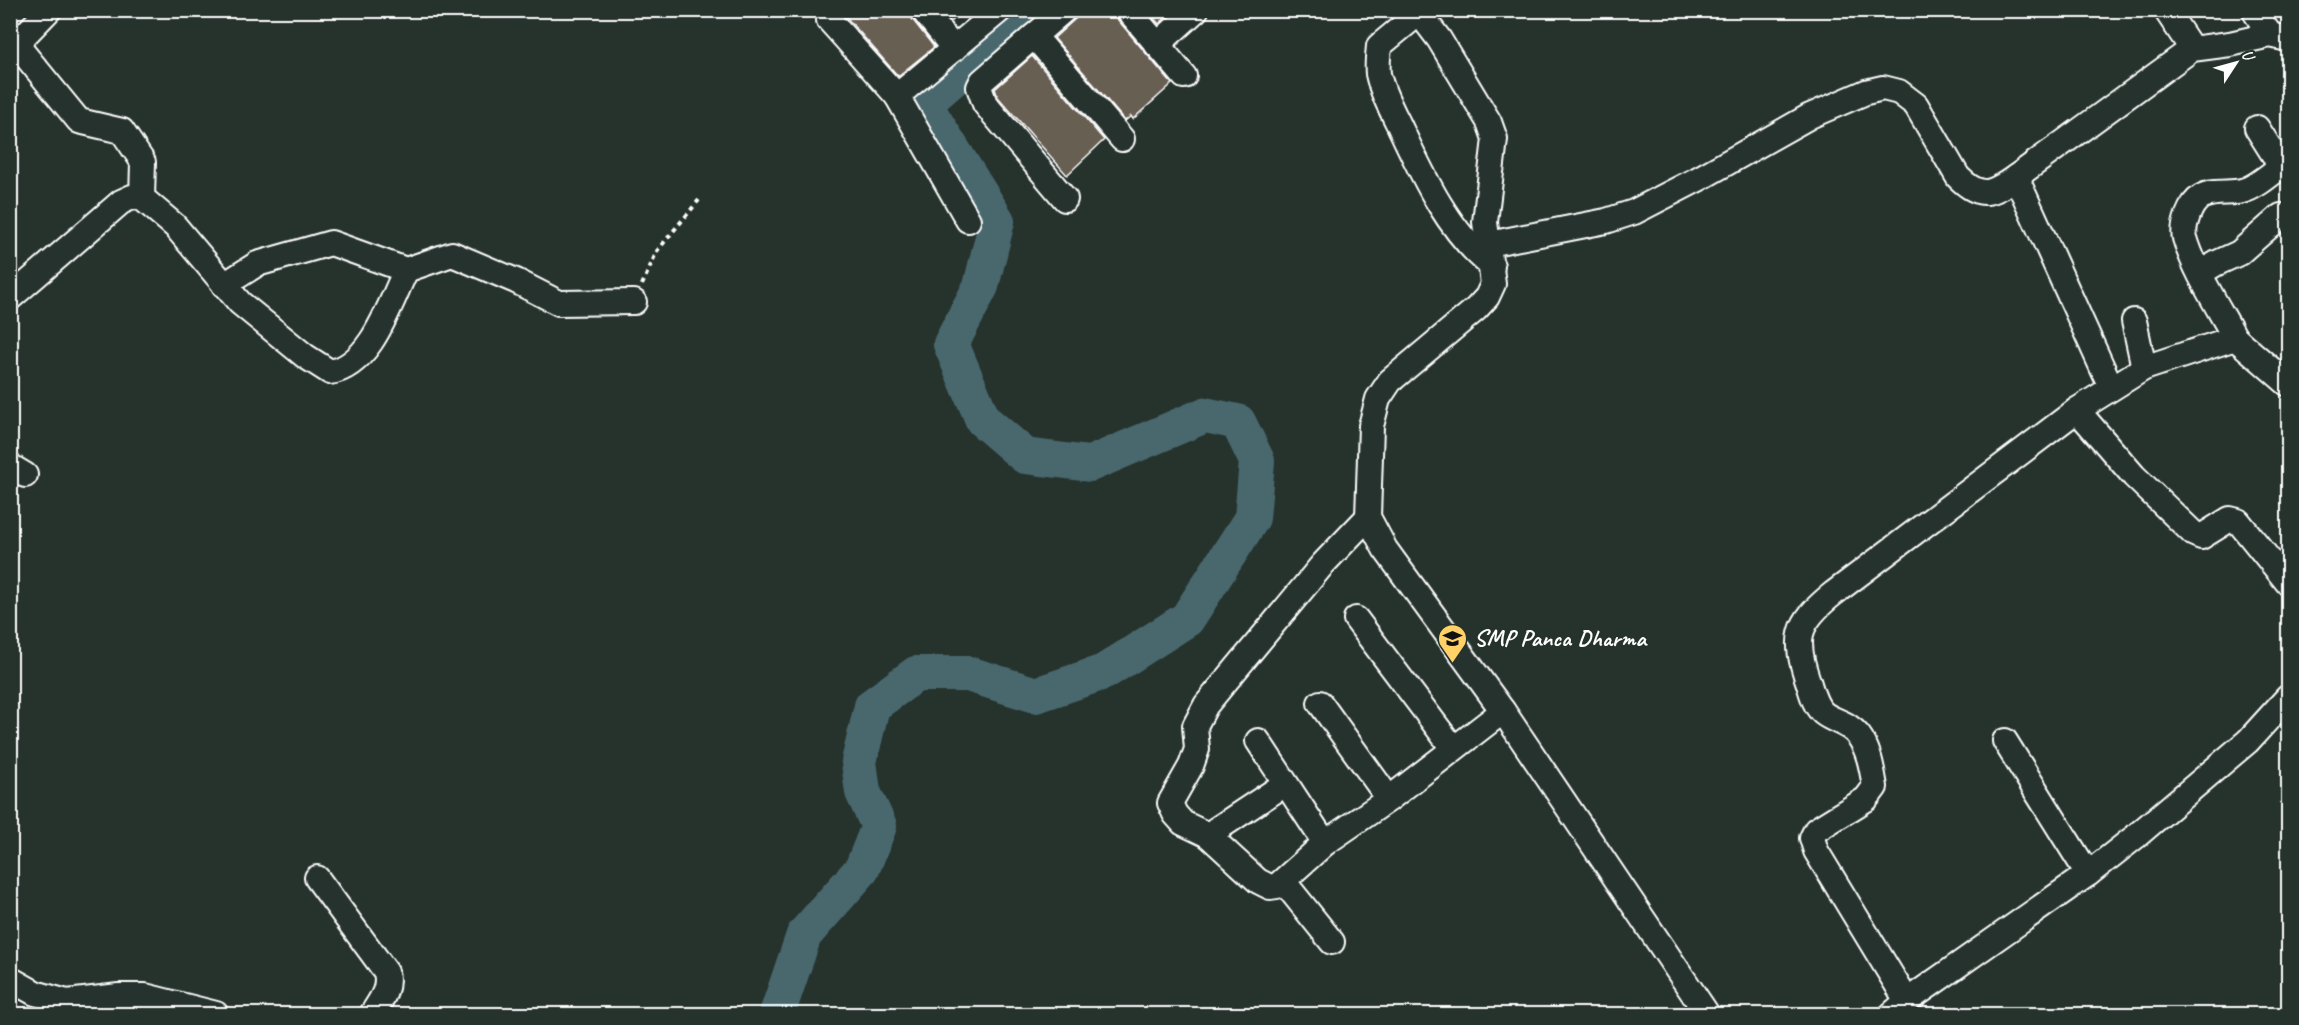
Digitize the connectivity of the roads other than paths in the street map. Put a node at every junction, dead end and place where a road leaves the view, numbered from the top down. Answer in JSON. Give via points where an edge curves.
{"nodes":[{"id":1,"x":49,"y":10,"type":"edge"},
{"id":2,"x":923,"y":10,"type":"edge"},
{"id":3,"x":1000,"y":10,"type":"edge"},
{"id":4,"x":1064,"y":10,"type":"edge"},
{"id":5,"x":1128,"y":10,"type":"edge"},
{"id":6,"x":1196,"y":10,"type":"edge"},
{"id":7,"x":2166,"y":10,"type":"edge"},
{"id":8,"x":2254,"y":10,"type":"edge"},
{"id":9,"x":1418,"y":12,"type":"edge"},
{"id":10,"x":829,"y":20,"type":"dead end"},
{"id":11,"x":1034,"y":36,"type":"junction"},
{"id":12,"x":2279,"y":37,"type":"edge"},
{"id":13,"x":13,"y":42,"type":"edge"},
{"id":14,"x":1157,"y":45,"type":"junction"},
{"id":15,"x":954,"y":48,"type":"junction"},
{"id":16,"x":2192,"y":49,"type":"junction"},
{"id":17,"x":1184,"y":76,"type":"dead end"},
{"id":18,"x":897,"y":96,"type":"junction"},
{"id":19,"x":2257,"y":128,"type":"dead end"},
{"id":20,"x":1122,"y":139,"type":"dead end"},
{"id":21,"x":2285,"y":164,"type":"edge"},
{"id":22,"x":2016,"y":177,"type":"junction"},
{"id":23,"x":142,"y":198,"type":"junction"},
{"id":24,"x":1065,"y":199,"type":"dead end"},
{"id":25,"x":2281,"y":216,"type":"dead end"},
{"id":26,"x":968,"y":220,"type":"dead end"},
{"id":27,"x":1490,"y":255,"type":"junction"},
{"id":28,"x":406,"y":270,"type":"junction"},
{"id":29,"x":2200,"y":273,"type":"junction"},
{"id":30,"x":224,"y":285,"type":"junction"},
{"id":31,"x":10,"y":298,"type":"edge"},
{"id":32,"x":634,"y":302,"type":"road end"},
{"id":33,"x":2134,"y":321,"type":"dead end"},
{"id":34,"x":2235,"y":338,"type":"junction"},
{"id":35,"x":2144,"y":368,"type":"junction"},
{"id":36,"x":2289,"y":384,"type":"edge"},
{"id":37,"x":2111,"y":387,"type":"junction"},
{"id":38,"x":2077,"y":410,"type":"junction"},
{"id":39,"x":1368,"y":517,"type":"junction"},
{"id":40,"x":2289,"y":584,"type":"edge"},
{"id":41,"x":1356,"y":620,"type":"dead end"},
{"id":42,"x":2289,"y":697,"type":"edge"},
{"id":43,"x":1320,"y":703,"type":"dead end"},
{"id":44,"x":1503,"y":711,"type":"junction"},
{"id":45,"x":1258,"y":741,"type":"dead end"},
{"id":46,"x":2005,"y":741,"type":"dead end"},
{"id":47,"x":1453,"y":748,"type":"junction"},
{"id":48,"x":1286,"y":784,"type":"junction"},
{"id":49,"x":1389,"y":799,"type":"junction"},
{"id":50,"x":1208,"y":835,"type":"junction"},
{"id":51,"x":1325,"y":843,"type":"junction"},
{"id":52,"x":2088,"y":874,"type":"junction"},
{"id":53,"x":317,"y":878,"type":"dead end"},
{"id":54,"x":1284,"y":882,"type":"junction"},
{"id":55,"x":1332,"y":942,"type":"dead end"},
{"id":56,"x":10,"y":979,"type":"edge"},
{"id":57,"x":1899,"y":1008,"type":"edge"},
{"id":58,"x":216,"y":1014,"type":"edge"},
{"id":59,"x":372,"y":1014,"type":"edge"},
{"id":60,"x":1707,"y":1014,"type":"edge"}],
"edges":[{"from":1,"to":13,"type":"street"},
{"from":2,"to":15,"type":"street"},
{"from":3,"to":15,"type":"street"},
{"from":4,"to":11,"type":"street"},
{"from":5,"to":14,"type":"street"},
{"from":6,"to":14,"type":"street"},
{"from":7,"to":16,"type":"street"},
{"from":8,"to":12,"type":"street"},
{"from":9,"to":27,"type":"street","via":[[1439,39],[1489,122],[1495,139],[1485,222]]},
{"from":9,"to":27,"type":"street","via":[[1379,46],[1378,73],[1383,90],[1440,204],[1478,256]]},
{"from":10,"to":18,"type":"street"},
{"from":11,"to":20,"type":"street"},
{"from":11,"to":24,"type":"street","via":[[982,81],[980,96]]},
{"from":12,"to":16,"type":"street"},
{"from":13,"to":23,"type":"street","via":[[79,121],[122,131],[143,162]]},
{"from":14,"to":17,"type":"street"},
{"from":15,"to":18,"type":"street"},
{"from":16,"to":22,"type":"street"},
{"from":18,"to":26,"type":"street"},
{"from":19,"to":21,"type":"street"},
{"from":21,"to":29,"type":"street","via":[[2244,191],[2209,194],[2192,205],[2184,236]]},
{"from":22,"to":27,"type":"street","via":[[1993,192],[1974,190],[1958,177],[1916,105],[1899,92],[1883,88],[1810,116],[1634,212]]},
{"from":22,"to":37,"type":"street"},
{"from":23,"to":30,"type":"street","via":[[175,226]]},
{"from":23,"to":31,"type":"street","via":[[121,202]]},
{"from":25,"to":29,"type":"street","via":[[2239,253]]},
{"from":27,"to":39,"type":"street","via":[[1493,284],[1487,297],[1390,381],[1378,399],[1371,426]]},
{"from":28,"to":30,"type":"street","via":[[331,243],[257,264]]},
{"from":28,"to":30,"type":"street","via":[[368,348],[345,367],[330,372],[248,310]]},
{"from":28,"to":32,"type":"street","via":[[452,254],[559,303]]},
{"from":29,"to":34,"type":"street"},
{"from":33,"to":35,"type":"street"},
{"from":34,"to":35,"type":"street"},
{"from":34,"to":36,"type":"street"},
{"from":35,"to":37,"type":"street"},
{"from":37,"to":38,"type":"street"},
{"from":38,"to":40,"type":"street","via":[[2134,476],[2194,534],[2201,537],[2230,519],[2238,521]]},
{"from":38,"to":57,"type":"street","via":[[1815,608],[1805,620],[1800,637],[1803,668],[1817,707],[1857,733],[1872,768],[1875,787],[1866,799],[1816,830],[1812,838]]},
{"from":39,"to":44,"type":"street","via":[[1385,549]]},
{"from":39,"to":50,"type":"street","via":[[1323,564],[1206,705],[1195,726],[1197,749],[1170,803],[1183,823]]},
{"from":41,"to":47,"type":"street"},
{"from":42,"to":52,"type":"street","via":[[2248,741]]},
{"from":43,"to":49,"type":"street"},
{"from":44,"to":47,"type":"street"},
{"from":44,"to":60,"type":"street"},
{"from":45,"to":48,"type":"street"},
{"from":46,"to":52,"type":"street"},
{"from":47,"to":49,"type":"street"},
{"from":48,"to":50,"type":"street"},
{"from":48,"to":51,"type":"street"},
{"from":49,"to":51,"type":"street"},
{"from":50,"to":54,"type":"street","via":[[1270,888]]},
{"from":51,"to":54,"type":"street"},
{"from":52,"to":57,"type":"street"},
{"from":53,"to":59,"type":"street","via":[[386,972],[385,993]]},
{"from":54,"to":55,"type":"street"},
{"from":56,"to":58,"type":"street","via":[[35,993],[67,1002],[146,996]]}]}
